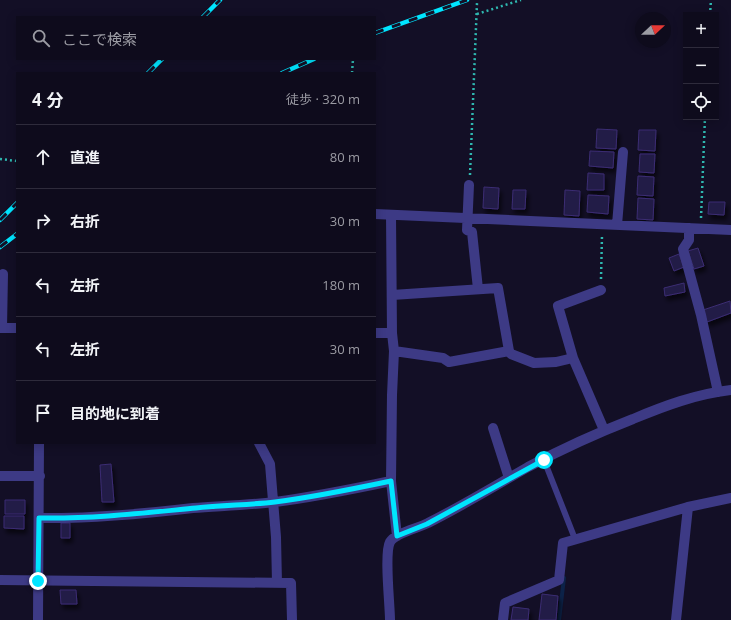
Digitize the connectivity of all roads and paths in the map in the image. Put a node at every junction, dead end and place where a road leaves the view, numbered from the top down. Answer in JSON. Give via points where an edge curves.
{"nodes":[{"id":1,"x":521,"y":0,"type":"edge"},
{"id":2,"x":711,"y":0,"type":"edge"},
{"id":3,"x":478,"y":2,"type":"dead end"},
{"id":4,"x":710,"y":12,"type":"edge"},
{"id":5,"x":477,"y":14,"type":"junction"},
{"id":6,"x":353,"y":60,"type":"edge"},
{"id":7,"x":352,"y":72,"type":"edge"},
{"id":8,"x":705,"y":120,"type":"edge"},
{"id":9,"x":623,"y":152,"type":"dead end"},
{"id":10,"x":0,"y":159,"type":"edge"},
{"id":11,"x":16,"y":161,"type":"edge"},
{"id":12,"x":469,"y":185,"type":"joint"},
{"id":13,"x":376,"y":214,"type":"edge"},
{"id":14,"x":391,"y":214,"type":"junction"},
{"id":15,"x":467,"y":218,"type":"junction"},
{"id":16,"x":617,"y":225,"type":"junction"},
{"id":17,"x":690,"y":228,"type":"junction"},
{"id":18,"x":700,"y":229,"type":"junction"},
{"id":19,"x":731,"y":230,"type":"edge"},
{"id":20,"x":609,"y":236,"type":"dead end"},
{"id":21,"x":3,"y":274,"type":"dead end"},
{"id":22,"x":478,"y":289,"type":"junction"},
{"id":23,"x":601,"y":290,"type":"joint"},
{"id":24,"x":392,"y":295,"type":"junction"},
{"id":25,"x":1,"y":328,"type":"edge"},
{"id":26,"x":16,"y":328,"type":"edge"},
{"id":27,"x":376,"y":333,"type":"edge"},
{"id":28,"x":392,"y":333,"type":"junction"},
{"id":29,"x":394,"y":351,"type":"junction"},
{"id":30,"x":509,"y":352,"type":"junction"},
{"id":31,"x":573,"y":358,"type":"junction"},
{"id":32,"x":731,"y":390,"type":"edge"},
{"id":33,"x":718,"y":392,"type":"junction"},
{"id":34,"x":493,"y":428,"type":"dead end"},
{"id":35,"x":604,"y":430,"type":"junction"},
{"id":36,"x":39,"y":444,"type":"edge"},
{"id":37,"x":260,"y":444,"type":"edge"},
{"id":38,"x":544,"y":460,"type":"junction"},
{"id":39,"x":0,"y":476,"type":"edge"},
{"id":40,"x":40,"y":476,"type":"junction"},
{"id":41,"x":509,"y":478,"type":"junction"},
{"id":42,"x":391,"y":481,"type":"junction"},
{"id":43,"x":731,"y":498,"type":"edge"},
{"id":44,"x":273,"y":502,"type":"junction"},
{"id":45,"x":688,"y":507,"type":"junction"},
{"id":46,"x":39,"y":518,"type":"junction"},
{"id":47,"x":397,"y":536,"type":"junction"},
{"id":48,"x":576,"y":539,"type":"junction"},
{"id":49,"x":0,"y":580,"type":"edge"},
{"id":50,"x":38,"y":581,"type":"junction"},
{"id":51,"x":277,"y":583,"type":"junction"},
{"id":52,"x":38,"y":620,"type":"edge"},
{"id":53,"x":292,"y":620,"type":"edge"},
{"id":54,"x":390,"y":620,"type":"edge"},
{"id":55,"x":503,"y":620,"type":"edge"},
{"id":56,"x":676,"y":620,"type":"edge"}],
"edges":[{"from":1,"to":5,"type":"path"},
{"from":2,"to":4,"type":"path"},
{"from":3,"to":5,"type":"path"},
{"from":5,"to":12,"type":"path"},
{"from":6,"to":7,"type":"path"},
{"from":8,"to":18,"type":"path"},
{"from":9,"to":16,"type":"street"},
{"from":10,"to":11,"type":"path"},
{"from":12,"to":15,"type":"street"},
{"from":13,"to":14,"type":"street"},
{"from":14,"to":15,"type":"street"},
{"from":14,"to":24,"type":"street"},
{"from":15,"to":16,"type":"street"},
{"from":15,"to":22,"type":"street","via":[[467,230],[472,232]]},
{"from":16,"to":17,"type":"street"},
{"from":17,"to":18,"type":"street"},
{"from":17,"to":33,"type":"street","via":[[689,240],[682,249],[701,315]]},
{"from":18,"to":19,"type":"street"},
{"from":20,"to":23,"type":"path","via":[[602,235]]},
{"from":21,"to":25,"type":"street"},
{"from":22,"to":24,"type":"street"},
{"from":22,"to":30,"type":"street","via":[[498,288]]},
{"from":23,"to":31,"type":"street","via":[[558,306]]},
{"from":24,"to":28,"type":"street"},
{"from":25,"to":26,"type":"street"},
{"from":27,"to":28,"type":"street"},
{"from":28,"to":29,"type":"street"},
{"from":29,"to":30,"type":"street","via":[[443,358],[449,362]]},
{"from":29,"to":42,"type":"street"},
{"from":30,"to":31,"type":"street","via":[[534,363]]},
{"from":31,"to":35,"type":"street"},
{"from":32,"to":33,"type":"street"},
{"from":33,"to":35,"type":"street","via":[[660,408]]},
{"from":34,"to":41,"type":"street"},
{"from":35,"to":38,"type":"street"},
{"from":36,"to":40,"type":"street"},
{"from":37,"to":44,"type":"street","via":[[270,464]]},
{"from":38,"to":41,"type":"street"},
{"from":38,"to":48,"type":"lane"},
{"from":39,"to":40,"type":"street"},
{"from":40,"to":46,"type":"street"},
{"from":41,"to":47,"type":"street","via":[[427,524]]},
{"from":42,"to":44,"type":"street"},
{"from":42,"to":47,"type":"street"},
{"from":43,"to":45,"type":"street"},
{"from":44,"to":46,"type":"street","via":[[128,515]]},
{"from":44,"to":51,"type":"street"},
{"from":45,"to":48,"type":"street"},
{"from":45,"to":56,"type":"street"},
{"from":46,"to":50,"type":"street"},
{"from":47,"to":54,"type":"street","via":[[392,540],[388,550]]},
{"from":48,"to":55,"type":"street","via":[[563,543],[559,580],[505,603]]},
{"from":49,"to":50,"type":"street"},
{"from":50,"to":51,"type":"street"},
{"from":50,"to":52,"type":"street"},
{"from":51,"to":53,"type":"street","via":[[291,583]]}]}
